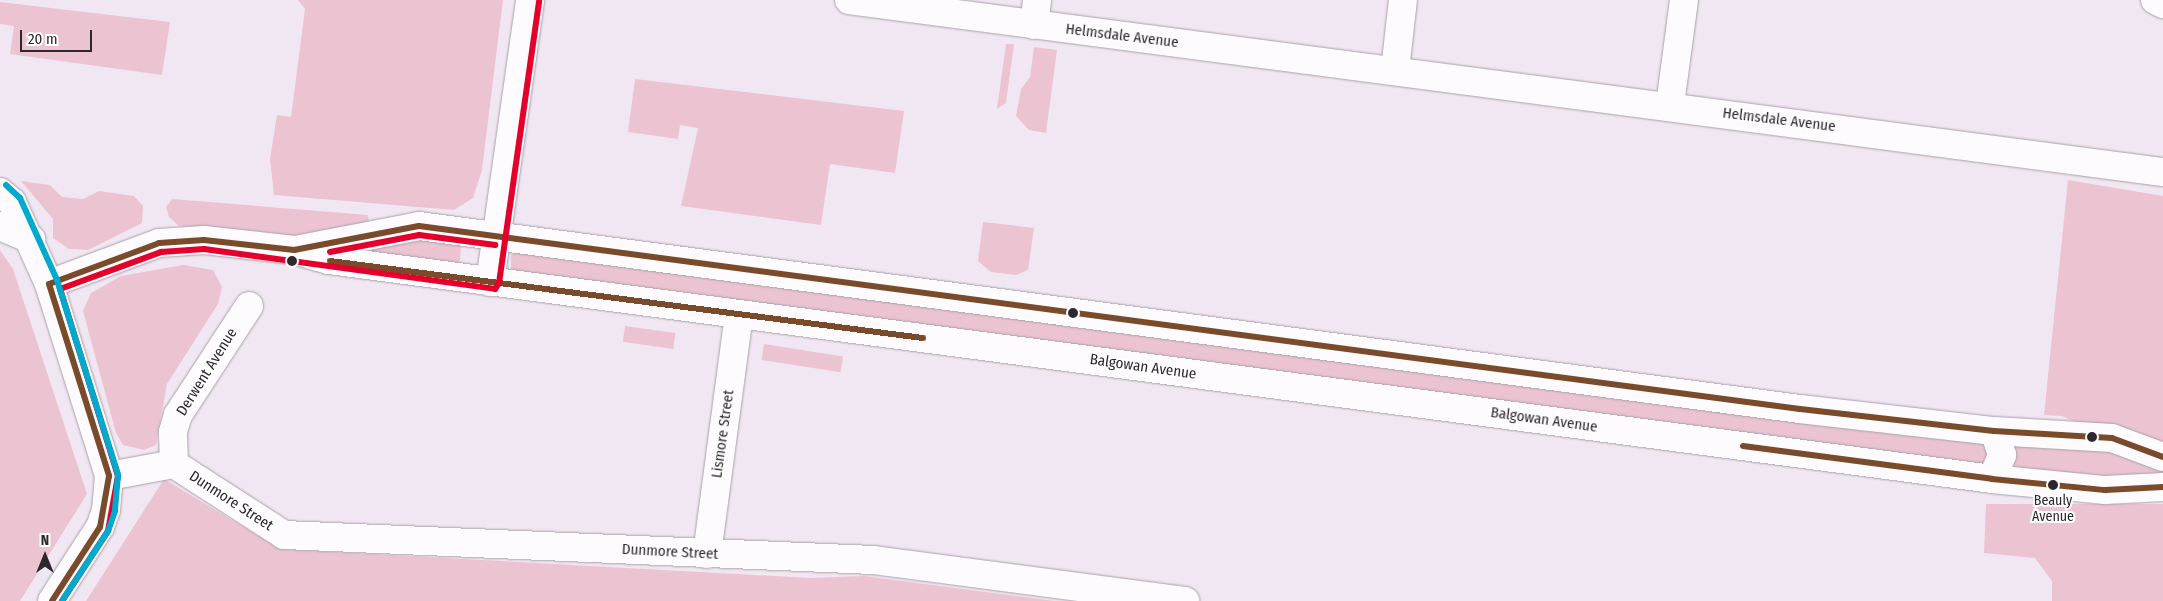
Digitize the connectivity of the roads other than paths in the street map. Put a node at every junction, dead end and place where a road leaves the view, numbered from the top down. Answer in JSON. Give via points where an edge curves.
{"nodes":[{"id":1,"x":530,"y":0,"type":"edge"},
{"id":2,"x":849,"y":0,"type":"edge"},
{"id":3,"x":1403,"y":0,"type":"edge"},
{"id":4,"x":1684,"y":0,"type":"edge"},
{"id":5,"x":2155,"y":0,"type":"edge"},
{"id":6,"x":2163,"y":4,"type":"edge"},
{"id":7,"x":1036,"y":12,"type":"edge"},
{"id":8,"x":1394,"y":70,"type":"junction"},
{"id":9,"x":1670,"y":105,"type":"junction"},
{"id":10,"x":2163,"y":172,"type":"edge"},
{"id":11,"x":0,"y":192,"type":"edge"},
{"id":12,"x":0,"y":226,"type":"edge"},
{"id":13,"x":496,"y":236,"type":"junction"},
{"id":14,"x":31,"y":239,"type":"junction"},
{"id":15,"x":294,"y":250,"type":"junction"},
{"id":16,"x":490,"y":282,"type":"junction"},
{"id":17,"x":49,"y":284,"type":"junction"},
{"id":18,"x":249,"y":306,"type":"dead end"},
{"id":19,"x":739,"y":314,"type":"junction"},
{"id":20,"x":1994,"y":431,"type":"junction"},
{"id":21,"x":2163,"y":457,"type":"edge"},
{"id":22,"x":174,"y":464,"type":"junction"},
{"id":23,"x":109,"y":476,"type":"junction"},
{"id":24,"x":1992,"y":479,"type":"junction"},
{"id":25,"x":2163,"y":487,"type":"edge"},
{"id":26,"x":707,"y":554,"type":"junction"},
{"id":27,"x":52,"y":601,"type":"edge"},
{"id":28,"x":1185,"y":601,"type":"edge"}],
"edges":[{"from":1,"to":13,"type":"street"},
{"from":2,"to":7,"type":"street","name":"Helmsdale Avenue"},
{"from":3,"to":8,"type":"street"},
{"from":4,"to":9,"type":"street"},
{"from":5,"to":6,"type":"street"},
{"from":7,"to":8,"type":"street","name":"Helmsdale Avenue"},
{"from":8,"to":9,"type":"street","name":"Helmsdale Avenue"},
{"from":9,"to":10,"type":"street","name":"Helmsdale Avenue"},
{"from":11,"to":14,"type":"street","via":[[12,202]]},
{"from":12,"to":14,"type":"street"},
{"from":13,"to":15,"type":"street","name":"Balgowan Avenue","via":[[420,226]]},
{"from":13,"to":16,"type":"street"},
{"from":13,"to":20,"type":"street","name":"Balgowan Avenue"},
{"from":14,"to":17,"type":"street"},
{"from":15,"to":16,"type":"street","name":"Balgowan Avenue","via":[[329,260]]},
{"from":15,"to":17,"type":"street","name":"Balgowan Avenue","via":[[204,240],[159,243]]},
{"from":16,"to":19,"type":"street","name":"Balgowan Avenue"},
{"from":17,"to":23,"type":"street"},
{"from":18,"to":22,"type":"street","name":"Derwent Avenue","via":[[178,415],[173,432]]},
{"from":19,"to":24,"type":"street","name":"Balgowan Avenue"},
{"from":19,"to":26,"type":"street","name":"Lismore Street"},
{"from":20,"to":21,"type":"street","name":"Balgowan Avenue","via":[[2112,438]]},
{"from":20,"to":24,"type":"street","via":[[2002,455]]},
{"from":22,"to":23,"type":"street"},
{"from":22,"to":26,"type":"street","name":"Dunmore Street","via":[[284,535]]},
{"from":23,"to":27,"type":"street","via":[[106,510],[100,527]]},
{"from":24,"to":25,"type":"street","name":"Balgowan Avenue","via":[[2105,490]]},
{"from":26,"to":28,"type":"street","name":"Dunmore Street","via":[[873,560]]}]}
